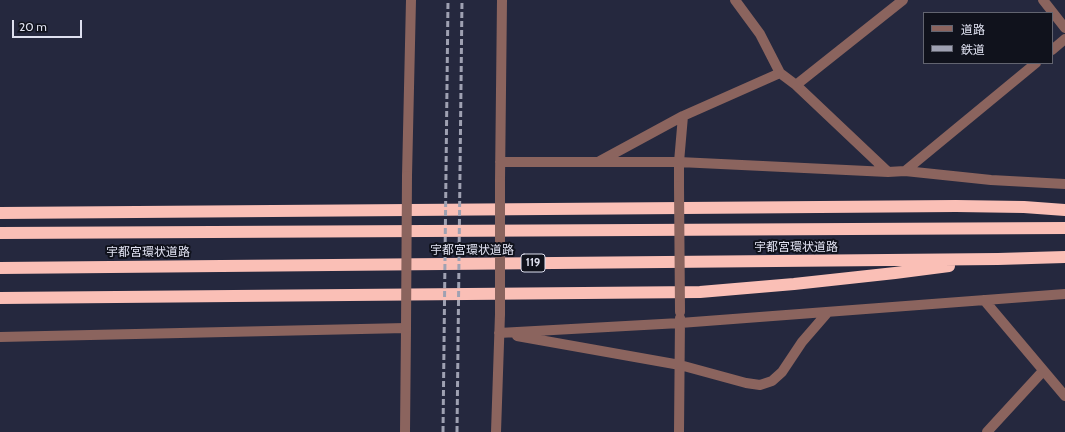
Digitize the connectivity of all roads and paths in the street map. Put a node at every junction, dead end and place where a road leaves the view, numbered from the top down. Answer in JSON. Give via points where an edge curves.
{"nodes":[{"id":1,"x":411,"y":0,"type":"edge"},
{"id":2,"x":502,"y":0,"type":"edge"},
{"id":3,"x":735,"y":0,"type":"edge"},
{"id":4,"x":903,"y":0,"type":"edge"},
{"id":5,"x":1043,"y":0,"type":"edge"},
{"id":6,"x":1052,"y":12,"type":"edge"},
{"id":7,"x":1053,"y":13,"type":"edge"},
{"id":8,"x":1065,"y":28,"type":"edge"},
{"id":9,"x":1065,"y":39,"type":"edge"},
{"id":10,"x":1053,"y":49,"type":"edge"},
{"id":11,"x":1035,"y":64,"type":"edge"},
{"id":12,"x":780,"y":73,"type":"junction"},
{"id":13,"x":796,"y":85,"type":"junction"},
{"id":14,"x":683,"y":116,"type":"junction"},
{"id":15,"x":500,"y":162,"type":"junction"},
{"id":16,"x":598,"y":162,"type":"junction"},
{"id":17,"x":679,"y":162,"type":"junction"},
{"id":18,"x":904,"y":171,"type":"junction"},
{"id":19,"x":888,"y":172,"type":"junction"},
{"id":20,"x":1065,"y":184,"type":"edge"},
{"id":21,"x":1065,"y":210,"type":"edge"},
{"id":22,"x":0,"y":213,"type":"edge"},
{"id":23,"x":1065,"y":228,"type":"edge"},
{"id":24,"x":0,"y":233,"type":"edge"},
{"id":25,"x":1065,"y":257,"type":"edge"},
{"id":26,"x":998,"y":259,"type":"junction"},
{"id":27,"x":0,"y":268,"type":"edge"},
{"id":28,"x":1065,"y":294,"type":"edge"},
{"id":29,"x":0,"y":298,"type":"edge"},
{"id":30,"x":984,"y":300,"type":"junction"},
{"id":31,"x":828,"y":312,"type":"junction"},
{"id":32,"x":680,"y":323,"type":"junction"},
{"id":33,"x":406,"y":328,"type":"junction"},
{"id":34,"x":500,"y":333,"type":"junction"},
{"id":35,"x":0,"y":337,"type":"edge"},
{"id":36,"x":680,"y":365,"type":"junction"},
{"id":37,"x":1043,"y":371,"type":"junction"},
{"id":38,"x":1065,"y":396,"type":"edge"},
{"id":39,"x":405,"y":432,"type":"edge"},
{"id":40,"x":496,"y":432,"type":"edge"},
{"id":41,"x":679,"y":432,"type":"edge"},
{"id":42,"x":988,"y":432,"type":"edge"}],
"edges":[{"from":1,"to":33,"type":"street","bridge":true},
{"from":2,"to":15,"type":"street"},
{"from":3,"to":12,"type":"street","via":[[760,34]]},
{"from":4,"to":13,"type":"street"},
{"from":5,"to":6,"type":"street"},
{"from":7,"to":8,"type":"street"},
{"from":9,"to":10,"type":"street"},
{"from":11,"to":18,"type":"street"},
{"from":12,"to":13,"type":"street"},
{"from":12,"to":14,"type":"street"},
{"from":13,"to":19,"type":"street"},
{"from":14,"to":16,"type":"street"},
{"from":14,"to":17,"type":"street"},
{"from":15,"to":16,"type":"street"},
{"from":15,"to":34,"type":"street","bridge":true},
{"from":16,"to":17,"type":"street"},
{"from":17,"to":19,"type":"street"},
{"from":17,"to":32,"type":"street","bridge":true},
{"from":18,"to":19,"type":"street"},
{"from":18,"to":20,"type":"street"},
{"from":21,"to":22,"type":"highway","via":[[956,206]]},
{"from":23,"to":24,"type":"highway","name":"宇都宮環状道路"},
{"from":25,"to":26,"type":"highway","name":"宇都宮環状道路","number":"119"},
{"from":26,"to":27,"type":"highway","name":"宇都宮環状道路","number":"119"},
{"from":26,"to":29,"type":"highway","via":[[895,273],[700,292]]},
{"from":28,"to":30,"type":"street"},
{"from":30,"to":31,"type":"street"},
{"from":30,"to":37,"type":"street"},
{"from":31,"to":32,"type":"street"},
{"from":31,"to":36,"type":"street","via":[[802,342],[782,372],[772,381],[760,384],[746,383]]},
{"from":32,"to":34,"type":"street"},
{"from":32,"to":36,"type":"street"},
{"from":33,"to":35,"type":"street"},
{"from":33,"to":39,"type":"street"},
{"from":34,"to":36,"type":"street"},
{"from":34,"to":40,"type":"street"},
{"from":36,"to":41,"type":"street"},
{"from":37,"to":38,"type":"street"},
{"from":37,"to":42,"type":"street"}]}
